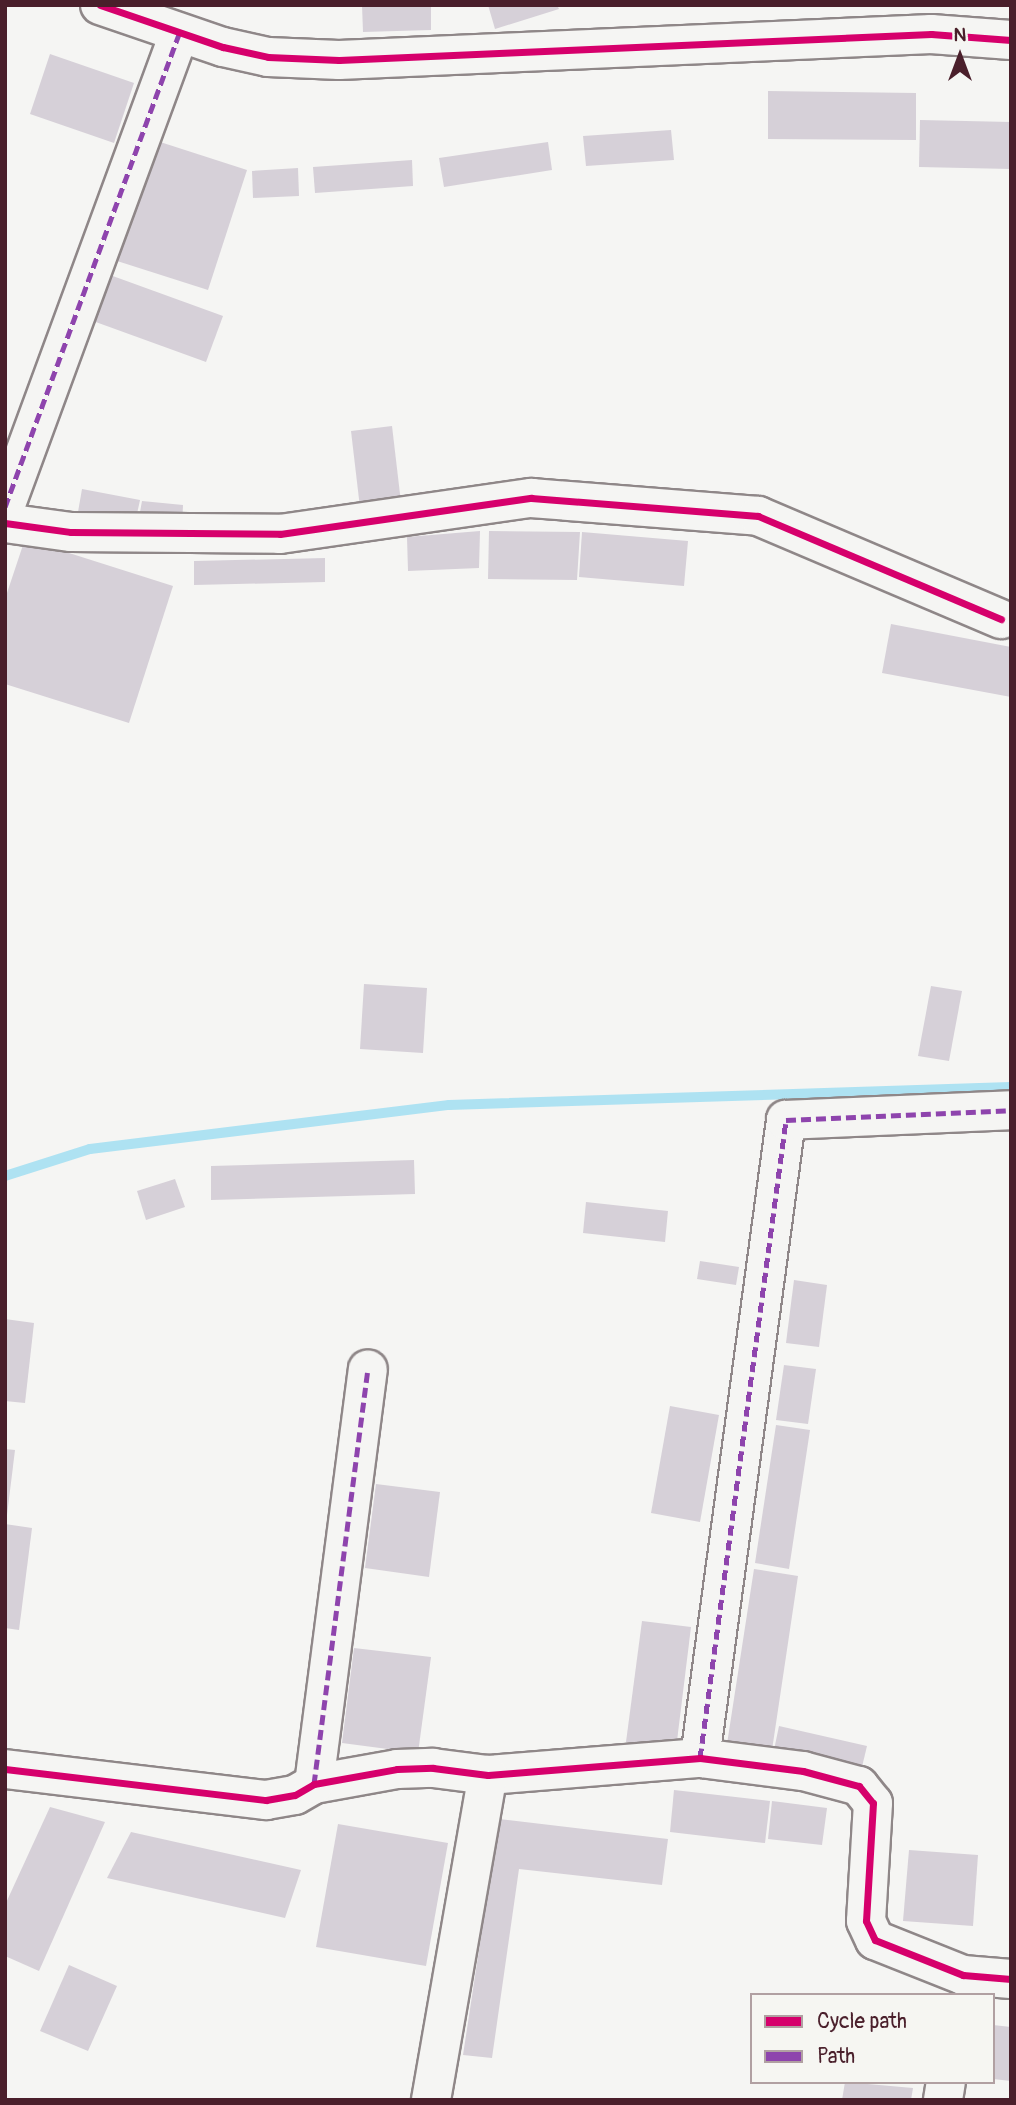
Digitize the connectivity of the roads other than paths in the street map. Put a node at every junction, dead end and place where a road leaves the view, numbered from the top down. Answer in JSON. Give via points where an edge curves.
{"nodes":[{"id":1,"x":100,"y":5,"type":"edge"},
{"id":2,"x":179,"y":34,"type":"junction"},
{"id":3,"x":1011,"y":40,"type":"edge"},
{"id":4,"x":5,"y":507,"type":"edge"},
{"id":5,"x":5,"y":523,"type":"edge"},
{"id":6,"x":1001,"y":619,"type":"dead end"},
{"id":7,"x":1011,"y":1110,"type":"edge"},
{"id":8,"x":368,"y":1370,"type":"dead end"},
{"id":9,"x":700,"y":1758,"type":"junction"},
{"id":10,"x":5,"y":1769,"type":"edge"},
{"id":11,"x":488,"y":1775,"type":"junction"},
{"id":12,"x":314,"y":1784,"type":"junction"},
{"id":13,"x":1011,"y":1979,"type":"edge"},
{"id":14,"x":962,"y":1985,"type":"edge"},
{"id":15,"x":431,"y":2100,"type":"edge"}],
"edges":[{"from":1,"to":2,"type":"street"},
{"from":2,"to":3,"type":"street","via":[[268,57],[339,60],[931,34]]},
{"from":2,"to":4,"type":"street"},
{"from":5,"to":6,"type":"street","via":[[71,532],[280,534],[531,498],[758,516]]},
{"from":7,"to":9,"type":"street","via":[[786,1120]]},
{"from":8,"to":12,"type":"street"},
{"from":9,"to":11,"type":"street"},
{"from":9,"to":14,"type":"street","via":[[803,1771],[859,1786],[868,1793],[873,1803],[866,1921],[875,1940]]},
{"from":10,"to":12,"type":"street","via":[[266,1800],[295,1796]]},
{"from":11,"to":12,"type":"street","via":[[397,1769]]},
{"from":11,"to":15,"type":"street"},
{"from":13,"to":14,"type":"street"}]}
